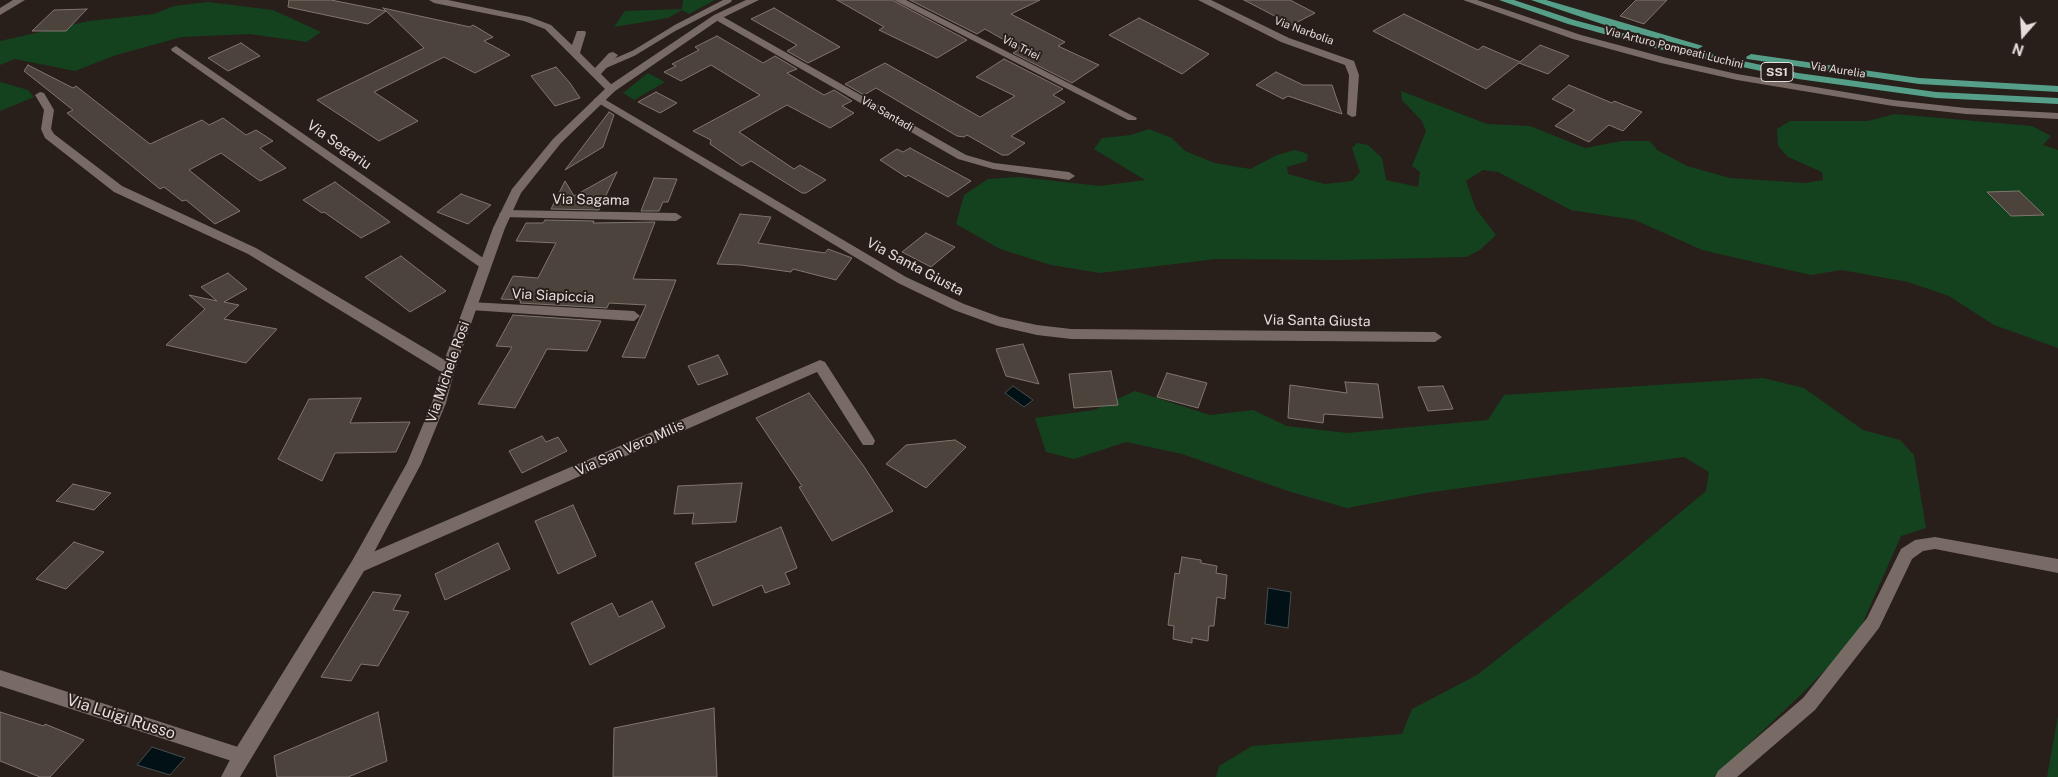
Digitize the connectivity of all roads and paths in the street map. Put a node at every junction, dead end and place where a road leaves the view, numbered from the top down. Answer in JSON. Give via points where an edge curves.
{"nodes":[{"id":1,"x":20,"y":0,"type":"edge"},
{"id":2,"x":434,"y":0,"type":"edge"},
{"id":3,"x":729,"y":0,"type":"edge"},
{"id":4,"x":734,"y":0,"type":"edge"},
{"id":5,"x":754,"y":0,"type":"edge"},
{"id":6,"x":899,"y":0,"type":"edge"},
{"id":7,"x":1203,"y":0,"type":"edge"},
{"id":8,"x":1468,"y":0,"type":"edge"},
{"id":9,"x":1504,"y":0,"type":"edge"},
{"id":10,"x":1536,"y":0,"type":"edge"},
{"id":11,"x":0,"y":12,"type":"edge"},
{"id":12,"x":717,"y":17,"type":"junction"},
{"id":13,"x":581,"y":33,"type":"dead end"},
{"id":14,"x":176,"y":49,"type":"dead end"},
{"id":15,"x":575,"y":52,"type":"junction"},
{"id":16,"x":613,"y":56,"type":"dead end"},
{"id":17,"x":600,"y":69,"type":"junction"},
{"id":18,"x":611,"y":88,"type":"junction"},
{"id":19,"x":2058,"y":88,"type":"edge"},
{"id":20,"x":40,"y":95,"type":"dead end"},
{"id":21,"x":599,"y":99,"type":"junction"},
{"id":22,"x":2058,"y":101,"type":"edge"},
{"id":23,"x":1352,"y":114,"type":"dead end"},
{"id":24,"x":2058,"y":116,"type":"edge"},
{"id":25,"x":1132,"y":118,"type":"dead end"},
{"id":26,"x":1069,"y":176,"type":"dead end"},
{"id":27,"x":505,"y":214,"type":"junction"},
{"id":28,"x":676,"y":217,"type":"dead end"},
{"id":29,"x":485,"y":265,"type":"junction"},
{"id":30,"x":470,"y":306,"type":"junction"},
{"id":31,"x":634,"y":316,"type":"dead end"},
{"id":32,"x":1435,"y":338,"type":"dead end"},
{"id":33,"x":448,"y":369,"type":"junction"},
{"id":34,"x":868,"y":441,"type":"dead end"},
{"id":35,"x":358,"y":566,"type":"junction"},
{"id":36,"x":2058,"y":566,"type":"edge"},
{"id":37,"x":0,"y":678,"type":"edge"},
{"id":38,"x":241,"y":756,"type":"junction"},
{"id":39,"x":230,"y":777,"type":"edge"},
{"id":40,"x":1724,"y":777,"type":"edge"}],
"edges":[{"from":1,"to":11,"type":"street"},
{"from":2,"to":15,"type":"street","via":[[538,22],[553,30]]},
{"from":3,"to":17,"type":"lane","via":[[634,54]]},
{"from":4,"to":12,"type":"street","name":"Via Michele Rosi"},
{"from":5,"to":12,"type":"street","name":"Via Michele Rosi"},
{"from":6,"to":25,"type":"street","name":"Via Triei"},
{"from":7,"to":23,"type":"street","name":"Via Narbolia","via":[[1285,40],[1350,63],[1354,75]]},
{"from":8,"to":24,"type":"street","name":"Via Arturo Pompeati Luchini","via":[[1586,39],[1737,77],[1910,105]]},
{"from":9,"to":22,"type":"highway","name":"Via Aurelia","number":"SS1","via":[[1621,37],[1782,73],[1921,94]]},
{"from":10,"to":19,"type":"highway","name":"Via Aurelia","number":"SS1","via":[[1675,40],[1781,63],[1919,81]]},
{"from":12,"to":18,"type":"street","name":"Via Michele Rosi"},
{"from":12,"to":26,"type":"street","name":"Via Santadi","via":[[962,157],[993,166]]},
{"from":13,"to":15,"type":"street"},
{"from":14,"to":29,"type":"street","name":"Via Segariu"},
{"from":15,"to":17,"type":"street"},
{"from":16,"to":17,"type":"street"},
{"from":17,"to":18,"type":"street"},
{"from":18,"to":21,"type":"street","name":"Via Michele Rosi"},
{"from":20,"to":33,"type":"street","via":[[50,110],[46,129],[49,136],[118,189],[252,251]]},
{"from":21,"to":27,"type":"street","name":"Via Michele Rosi","via":[[525,178]]},
{"from":21,"to":32,"type":"street","name":"Via Santa Giusta","via":[[902,280],[958,307],[1012,325],[1071,334]]},
{"from":27,"to":28,"type":"street","name":"Via Sagama"},
{"from":27,"to":29,"type":"street","name":"Via Michele Rosi"},
{"from":29,"to":30,"type":"street","name":"Via Michele Rosi"},
{"from":30,"to":31,"type":"street","name":"Via Siapiccia"},
{"from":30,"to":33,"type":"street","name":"Via Michele Rosi"},
{"from":33,"to":35,"type":"street","name":"Via Michele Rosi","via":[[414,464]]},
{"from":34,"to":35,"type":"street","name":"Via San Vero Milis","via":[[820,365]]},
{"from":35,"to":38,"type":"street","name":"Via Michele Rosi"},
{"from":36,"to":40,"type":"street","via":[[1935,543],[1920,545],[1906,554],[1873,623],[1808,704]]},
{"from":37,"to":38,"type":"street","name":"Via Luigi Russo"},
{"from":38,"to":39,"type":"street","name":"Via Michele Rosi"}]}
